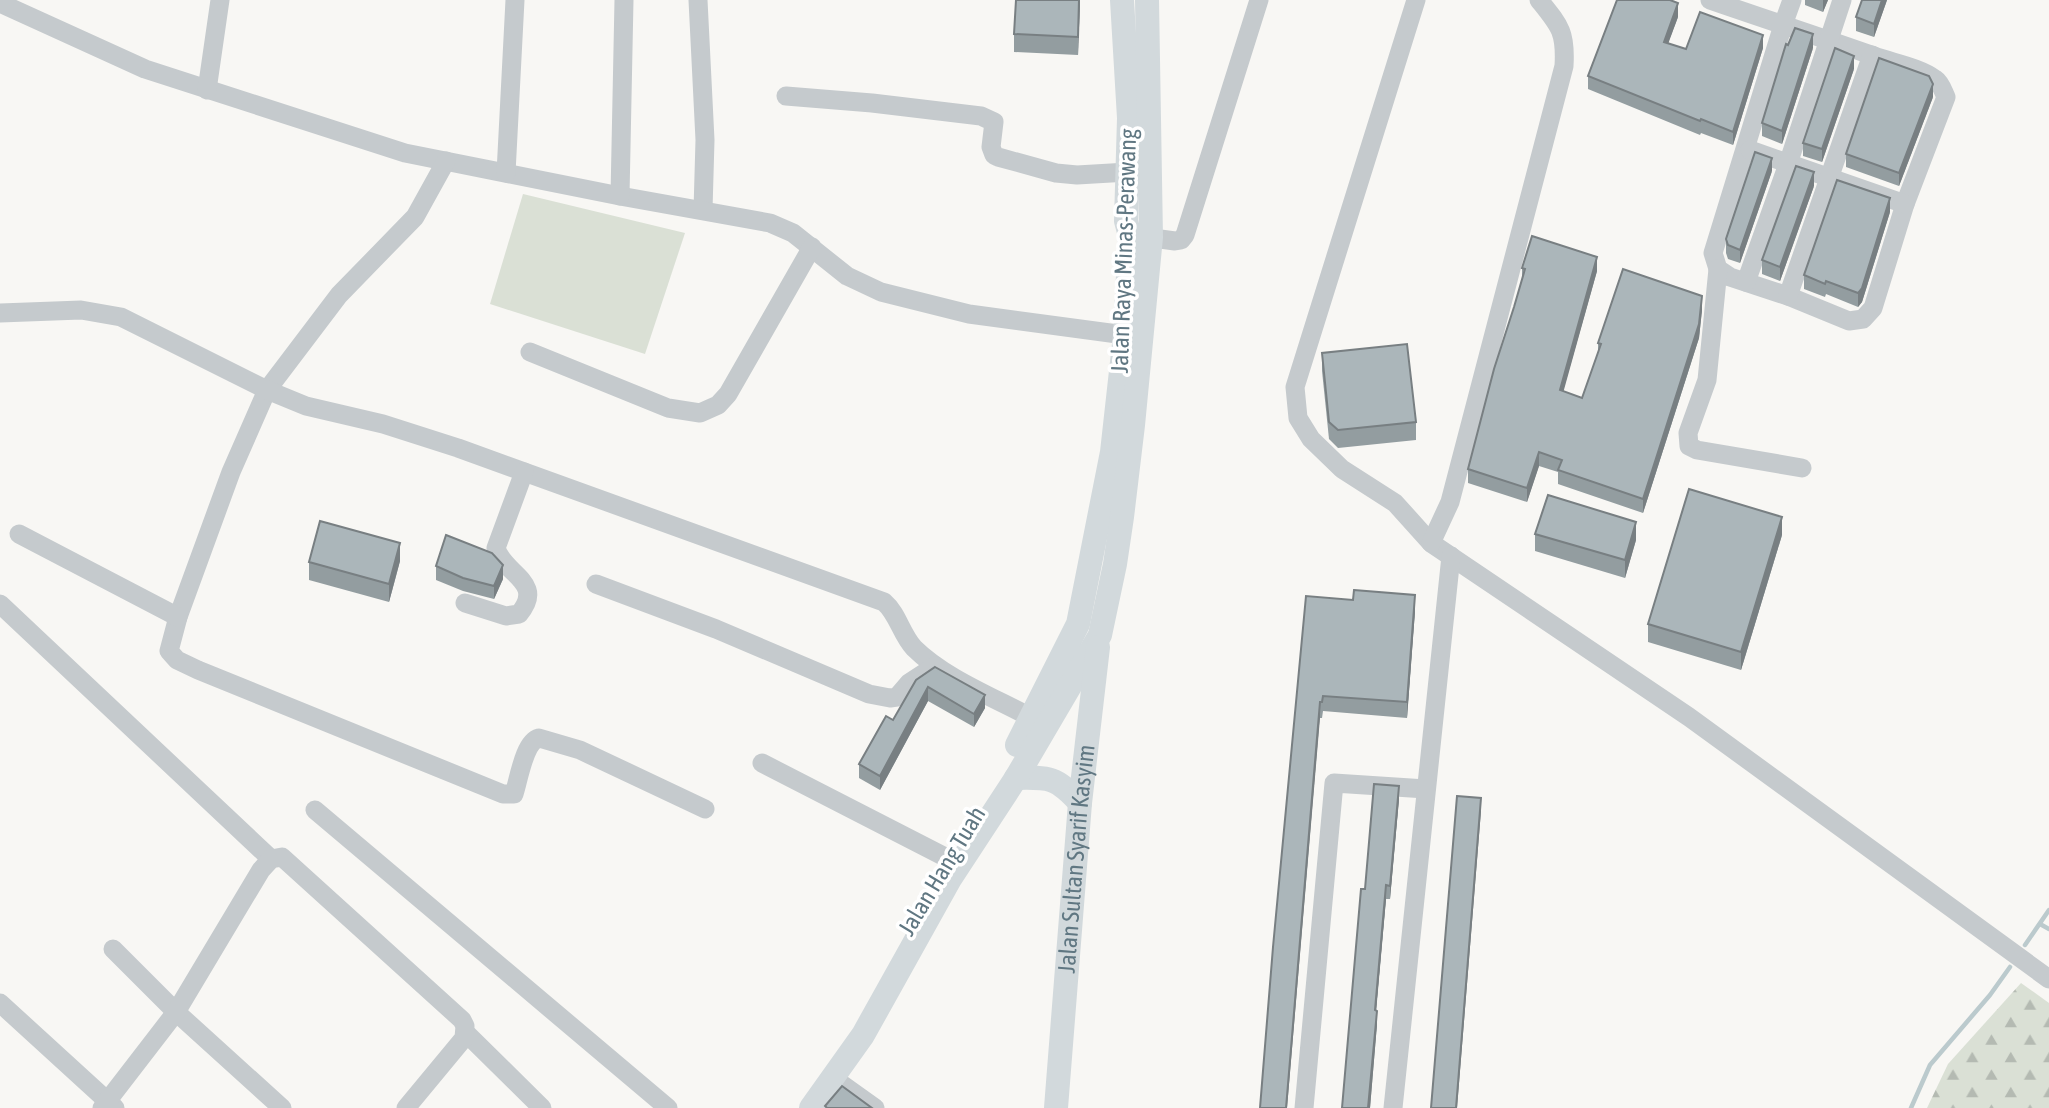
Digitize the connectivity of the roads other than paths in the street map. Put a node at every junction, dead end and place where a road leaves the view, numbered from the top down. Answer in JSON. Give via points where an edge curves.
{"nodes":[{"id":1,"x":220,"y":0,"type":"edge"},
{"id":2,"x":515,"y":0,"type":"edge"},
{"id":3,"x":624,"y":0,"type":"edge"},
{"id":4,"x":698,"y":0,"type":"edge"},
{"id":5,"x":1122,"y":0,"type":"edge"},
{"id":6,"x":1147,"y":0,"type":"edge"},
{"id":7,"x":1259,"y":0,"type":"edge"},
{"id":8,"x":1416,"y":0,"type":"edge"},
{"id":9,"x":1539,"y":0,"type":"edge"},
{"id":10,"x":1710,"y":0,"type":"edge"},
{"id":11,"x":1792,"y":0,"type":"edge"},
{"id":12,"x":1842,"y":0,"type":"edge"},
{"id":13,"x":0,"y":3,"type":"edge"},
{"id":14,"x":1744,"y":6,"type":"edge"},
{"id":15,"x":1783,"y":25,"type":"junction"},
{"id":16,"x":1828,"y":41,"type":"junction"},
{"id":17,"x":1872,"y":55,"type":"junction"},
{"id":18,"x":207,"y":90,"type":"junction"},
{"id":19,"x":786,"y":96,"type":"dead end"},
{"id":20,"x":1745,"y":149,"type":"junction"},
{"id":21,"x":446,"y":161,"type":"junction"},
{"id":22,"x":1788,"y":164,"type":"junction"},
{"id":23,"x":1128,"y":172,"type":"junction"},
{"id":24,"x":506,"y":173,"type":"junction"},
{"id":25,"x":1830,"y":178,"type":"junction"},
{"id":26,"x":620,"y":196,"type":"junction"},
{"id":27,"x":1905,"y":204,"type":"junction"},
{"id":28,"x":703,"y":210,"type":"junction"},
{"id":29,"x":1140,"y":236,"type":"junction"},
{"id":30,"x":812,"y":247,"type":"junction"},
{"id":31,"x":1718,"y":269,"type":"junction"},
{"id":32,"x":1746,"y":282,"type":"junction"},
{"id":33,"x":1788,"y":296,"type":"junction"},
{"id":34,"x":0,"y":313,"type":"edge"},
{"id":35,"x":1125,"y":335,"type":"junction"},
{"id":36,"x":530,"y":352,"type":"dead end"},
{"id":37,"x":267,"y":390,"type":"junction"},
{"id":38,"x":1802,"y":468,"type":"dead end"},
{"id":39,"x":524,"y":472,"type":"junction"},
{"id":40,"x":19,"y":534,"type":"dead end"},
{"id":41,"x":1431,"y":543,"type":"junction"},
{"id":42,"x":1451,"y":556,"type":"junction"},
{"id":43,"x":596,"y":584,"type":"dead end"},
{"id":44,"x":465,"y":603,"type":"dead end"},
{"id":45,"x":0,"y":604,"type":"edge"},
{"id":46,"x":178,"y":617,"type":"junction"},
{"id":47,"x":1089,"y":630,"type":"junction"},
{"id":48,"x":935,"y":666,"type":"junction"},
{"id":49,"x":1032,"y":718,"type":"junction"},
{"id":50,"x":762,"y":763,"type":"dead end"},
{"id":51,"x":1016,"y":778,"type":"junction"},
{"id":52,"x":1426,"y":789,"type":"junction"},
{"id":53,"x":1080,"y":803,"type":"junction"},
{"id":54,"x":705,"y":808,"type":"dead end"},
{"id":55,"x":315,"y":810,"type":"dead end"},
{"id":56,"x":271,"y":859,"type":"junction"},
{"id":57,"x":949,"y":859,"type":"junction"},
{"id":58,"x":113,"y":949,"type":"dead end"},
{"id":59,"x":2049,"y":979,"type":"edge"},
{"id":60,"x":0,"y":1003,"type":"edge"},
{"id":61,"x":176,"y":1012,"type":"junction"},
{"id":62,"x":465,"y":1032,"type":"junction"},
{"id":63,"x":833,"y":1078,"type":"junction"},
{"id":64,"x":108,"y":1106,"type":"edge"},
{"id":65,"x":282,"y":1108,"type":"edge"},
{"id":66,"x":406,"y":1108,"type":"edge"},
{"id":67,"x":542,"y":1108,"type":"edge"},
{"id":68,"x":668,"y":1108,"type":"edge"},
{"id":69,"x":791,"y":1108,"type":"edge"},
{"id":70,"x":811,"y":1108,"type":"edge"},
{"id":71,"x":875,"y":1108,"type":"edge"},
{"id":72,"x":1056,"y":1108,"type":"edge"},
{"id":73,"x":1304,"y":1108,"type":"edge"},
{"id":74,"x":1393,"y":1108,"type":"edge"}],
"edges":[{"from":1,"to":18,"type":"street"},
{"from":2,"to":24,"type":"street"},
{"from":3,"to":26,"type":"street"},
{"from":4,"to":28,"type":"street","via":[[705,140]]},
{"from":5,"to":23,"type":"main road","name":"Jalan Raya Minas-Perawang"},
{"from":6,"to":29,"type":"main road","name":"Jalan Raya Minas-Perawang"},
{"from":7,"to":29,"type":"street","via":[[1185,235],[1175,241]]},
{"from":8,"to":41,"type":"street","via":[[1295,387],[1298,418],[1311,439],[1342,469],[1395,503]]},
{"from":9,"to":41,"type":"street","via":[[1566,43],[1564,66],[1450,502]]},
{"from":10,"to":14,"type":"street"},
{"from":11,"to":15,"type":"street"},
{"from":12,"to":16,"type":"street"},
{"from":13,"to":18,"type":"street","via":[[145,69]]},
{"from":14,"to":15,"type":"street"},
{"from":15,"to":16,"type":"street"},
{"from":15,"to":20,"type":"street"},
{"from":16,"to":17,"type":"street"},
{"from":16,"to":22,"type":"street"},
{"from":17,"to":25,"type":"street"},
{"from":17,"to":27,"type":"street","via":[[1927,74],[1939,81],[1946,97]]},
{"from":18,"to":21,"type":"street","via":[[405,153]]},
{"from":19,"to":23,"type":"street","via":[[981,116],[994,122],[991,147],[998,157],[1056,173]]},
{"from":20,"to":22,"type":"street"},
{"from":20,"to":31,"type":"street","via":[[1713,253]]},
{"from":21,"to":24,"type":"street"},
{"from":21,"to":37,"type":"street","via":[[415,216],[339,295]]},
{"from":22,"to":25,"type":"street"},
{"from":22,"to":32,"type":"street"},
{"from":23,"to":29,"type":"main road","name":"Jalan Raya Minas-Perawang","via":[[1126,220]]},
{"from":24,"to":26,"type":"street"},
{"from":25,"to":27,"type":"street"},
{"from":25,"to":33,"type":"street"},
{"from":26,"to":28,"type":"street"},
{"from":27,"to":33,"type":"street","via":[[1873,308],[1863,318],[1849,321]]},
{"from":28,"to":30,"type":"street","via":[[771,223]]},
{"from":29,"to":35,"type":"main road","name":"Jalan Raya Minas-Perawang"},
{"from":29,"to":47,"type":"main road","name":"Jalan Raya Minas-Perawang","via":[[1133,425],[1115,564]]},
{"from":30,"to":35,"type":"street","via":[[847,276],[881,292],[969,314]]},
{"from":30,"to":36,"type":"street","via":[[727,394],[702,413],[668,408]]},
{"from":31,"to":32,"type":"street"},
{"from":31,"to":38,"type":"street","via":[[1707,380],[1688,433],[1689,446]]},
{"from":32,"to":33,"type":"street"},
{"from":34,"to":37,"type":"street","via":[[81,310],[121,317]]},
{"from":35,"to":47,"type":"main road","name":"Jalan Raya Minas-Perawang"},
{"from":37,"to":39,"type":"street"},
{"from":37,"to":46,"type":"street","via":[[231,472]]},
{"from":39,"to":44,"type":"street","via":[[496,548],[527,588],[524,608],[519,614],[506,615]]},
{"from":39,"to":48,"type":"street","via":[[884,602],[910,643]]},
{"from":40,"to":46,"type":"street"},
{"from":41,"to":42,"type":"street"},
{"from":42,"to":52,"type":"street"},
{"from":42,"to":59,"type":"street","via":[[1689,717]]},
{"from":43,"to":48,"type":"street","via":[[869,694],[897,697]]},
{"from":45,"to":56,"type":"street"},
{"from":46,"to":54,"type":"street","via":[[169,647],[177,660],[503,794],[514,794],[528,748],[539,738],[580,750]]},
{"from":47,"to":49,"type":"main road","name":"Jalan Hang Tuah"},
{"from":47,"to":51,"type":"main road","name":"Jalan Hang Tuah"},
{"from":47,"to":53,"type":"main road","name":"Jalan Sultan Syarif Kasyim"},
{"from":48,"to":49,"type":"street"},
{"from":49,"to":57,"type":"main road","name":"Jalan Hang Tuah"},
{"from":50,"to":57,"type":"street"},
{"from":51,"to":53,"type":"main road","via":[[1046,777],[1069,790]]},
{"from":51,"to":63,"type":"main road","name":"Jalan Hang Tuah","via":[[950,879],[863,1035]]},
{"from":52,"to":73,"type":"street","via":[[1335,783]]},
{"from":52,"to":74,"type":"street"},
{"from":53,"to":72,"type":"main road","name":"Jalan Sultan Syarif Kasyim"},
{"from":55,"to":68,"type":"street"},
{"from":56,"to":61,"type":"street"},
{"from":56,"to":62,"type":"street","via":[[286,859],[458,1015]]},
{"from":57,"to":69,"type":"main road","name":"Jalan Hang Tuah","via":[[860,1010]]},
{"from":58,"to":61,"type":"street"},
{"from":60,"to":64,"type":"street"},
{"from":61,"to":64,"type":"street"},
{"from":61,"to":65,"type":"street"},
{"from":62,"to":66,"type":"street"},
{"from":62,"to":67,"type":"street"},
{"from":63,"to":70,"type":"main road","name":"Jalan Hang Tuah"},
{"from":63,"to":71,"type":"street"}]}
